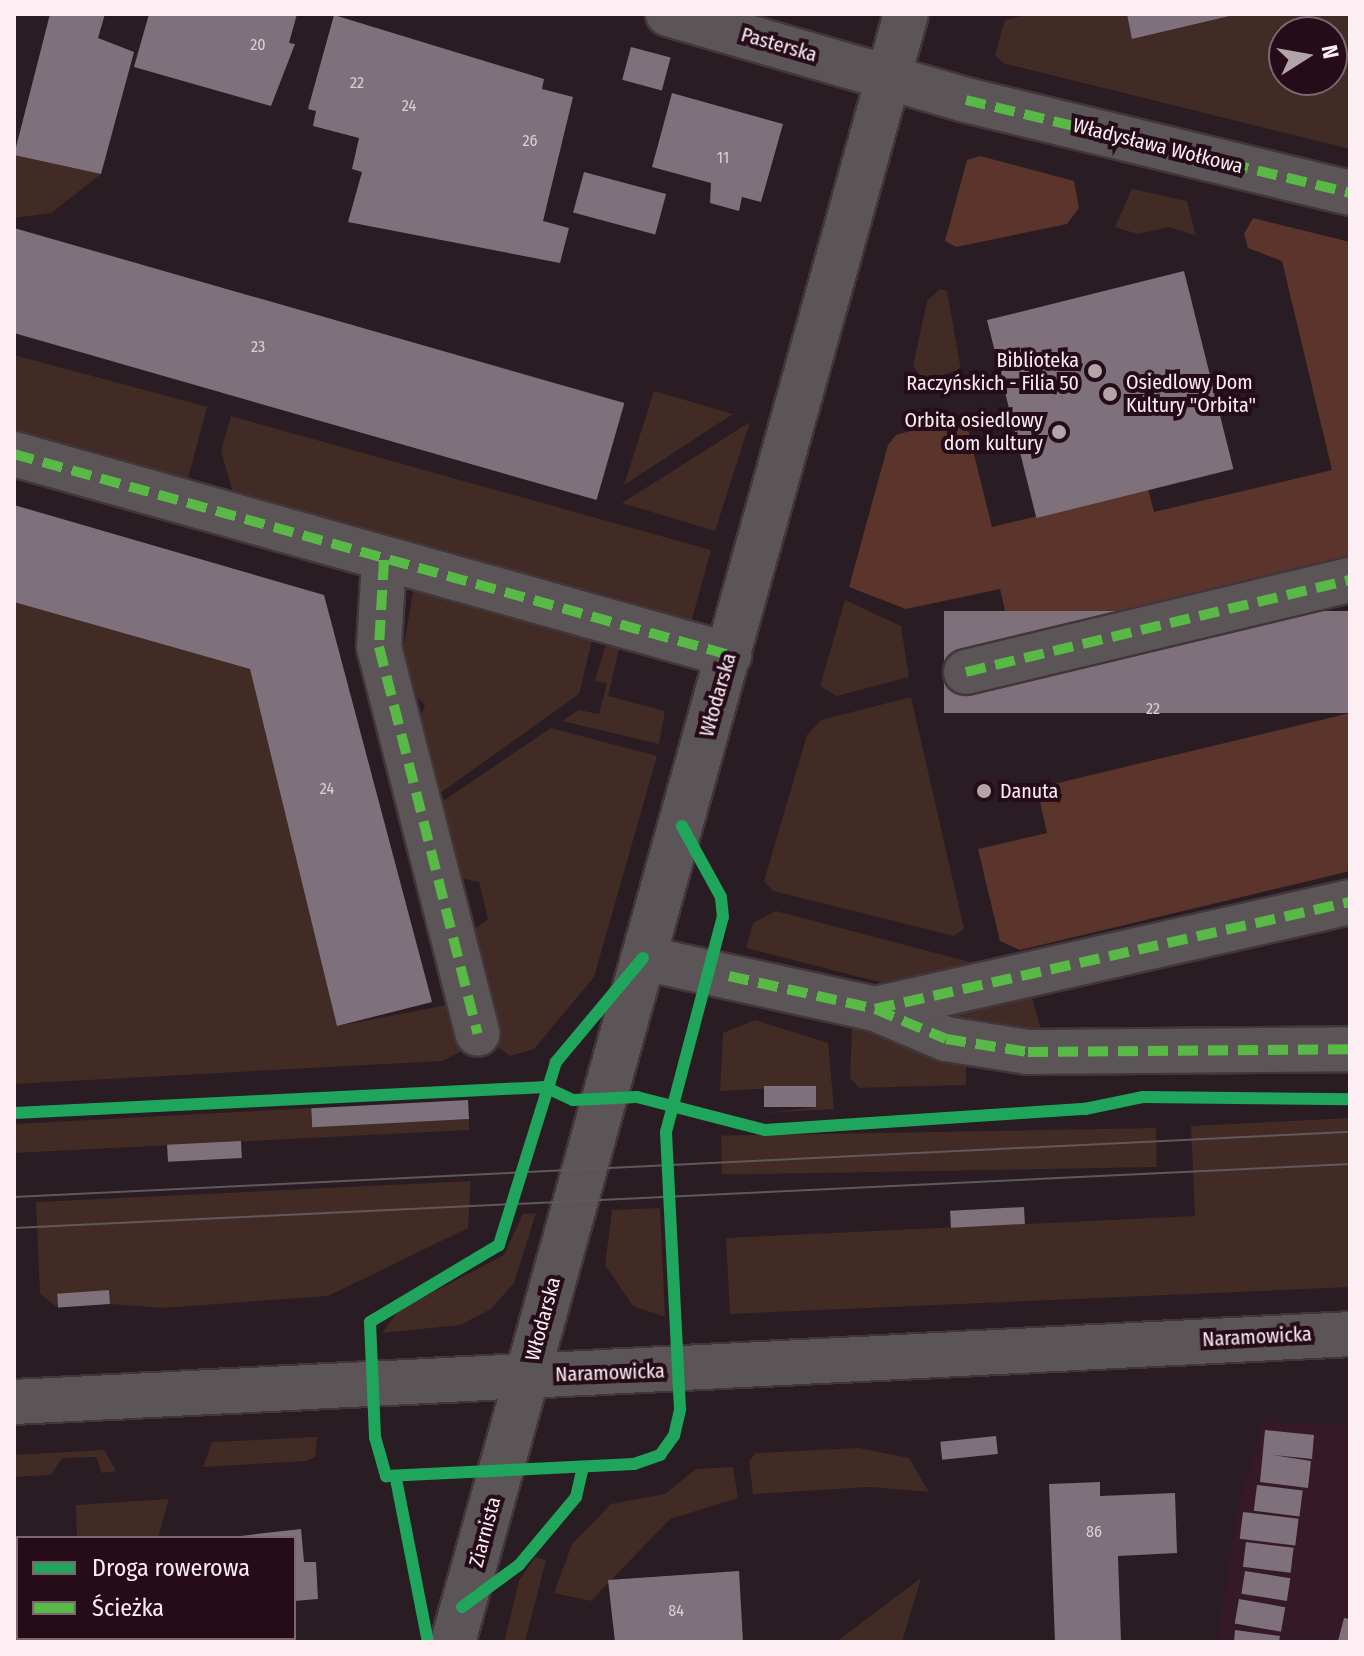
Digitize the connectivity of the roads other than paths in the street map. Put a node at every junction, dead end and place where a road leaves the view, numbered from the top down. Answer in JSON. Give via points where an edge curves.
{"nodes":[{"id":1,"x":668,"y":14,"type":"edge"},
{"id":2,"x":906,"y":14,"type":"edge"},
{"id":3,"x":890,"y":76,"type":"junction"},
{"id":4,"x":966,"y":100,"type":"joint"},
{"id":5,"x":1350,"y":193,"type":"edge"},
{"id":6,"x":14,"y":454,"type":"edge"},
{"id":7,"x":384,"y":560,"type":"junction"},
{"id":8,"x":1350,"y":580,"type":"edge"},
{"id":9,"x":729,"y":655,"type":"junction"},
{"id":10,"x":966,"y":672,"type":"dead end"},
{"id":11,"x":1350,"y":902,"type":"edge"},
{"id":12,"x":643,"y":958,"type":"junction"},
{"id":13,"x":875,"y":1009,"type":"junction"},
{"id":14,"x":478,"y":1034,"type":"dead end"},
{"id":15,"x":1350,"y":1049,"type":"edge"},
{"id":16,"x":1350,"y":1334,"type":"edge"},
{"id":17,"x":528,"y":1376,"type":"junction"},
{"id":18,"x":14,"y":1402,"type":"edge"},
{"id":19,"x":453,"y":1642,"type":"edge"}],
"edges":[{"from":1,"to":3,"type":"street","name":"Pasterska"},
{"from":2,"to":3,"type":"street","name":"Włodarska"},
{"from":3,"to":4,"type":"street","name":"Pasterska"},
{"from":3,"to":9,"type":"street","name":"Włodarska"},
{"from":4,"to":5,"type":"street","name":"Władysława Wołkowa"},
{"from":6,"to":7,"type":"street"},
{"from":7,"to":9,"type":"street"},
{"from":7,"to":14,"type":"street","via":[[379,647]]},
{"from":8,"to":10,"type":"street"},
{"from":9,"to":12,"type":"street","name":"Włodarska"},
{"from":11,"to":13,"type":"street"},
{"from":12,"to":13,"type":"street"},
{"from":12,"to":17,"type":"street","name":"Włodarska"},
{"from":13,"to":15,"type":"street","via":[[946,1039],[1028,1052]]},
{"from":16,"to":17,"type":"street","name":"Naramowicka"},
{"from":17,"to":18,"type":"street","name":"Naramowicka"},
{"from":17,"to":19,"type":"street","name":"Ziarnista"}]}
